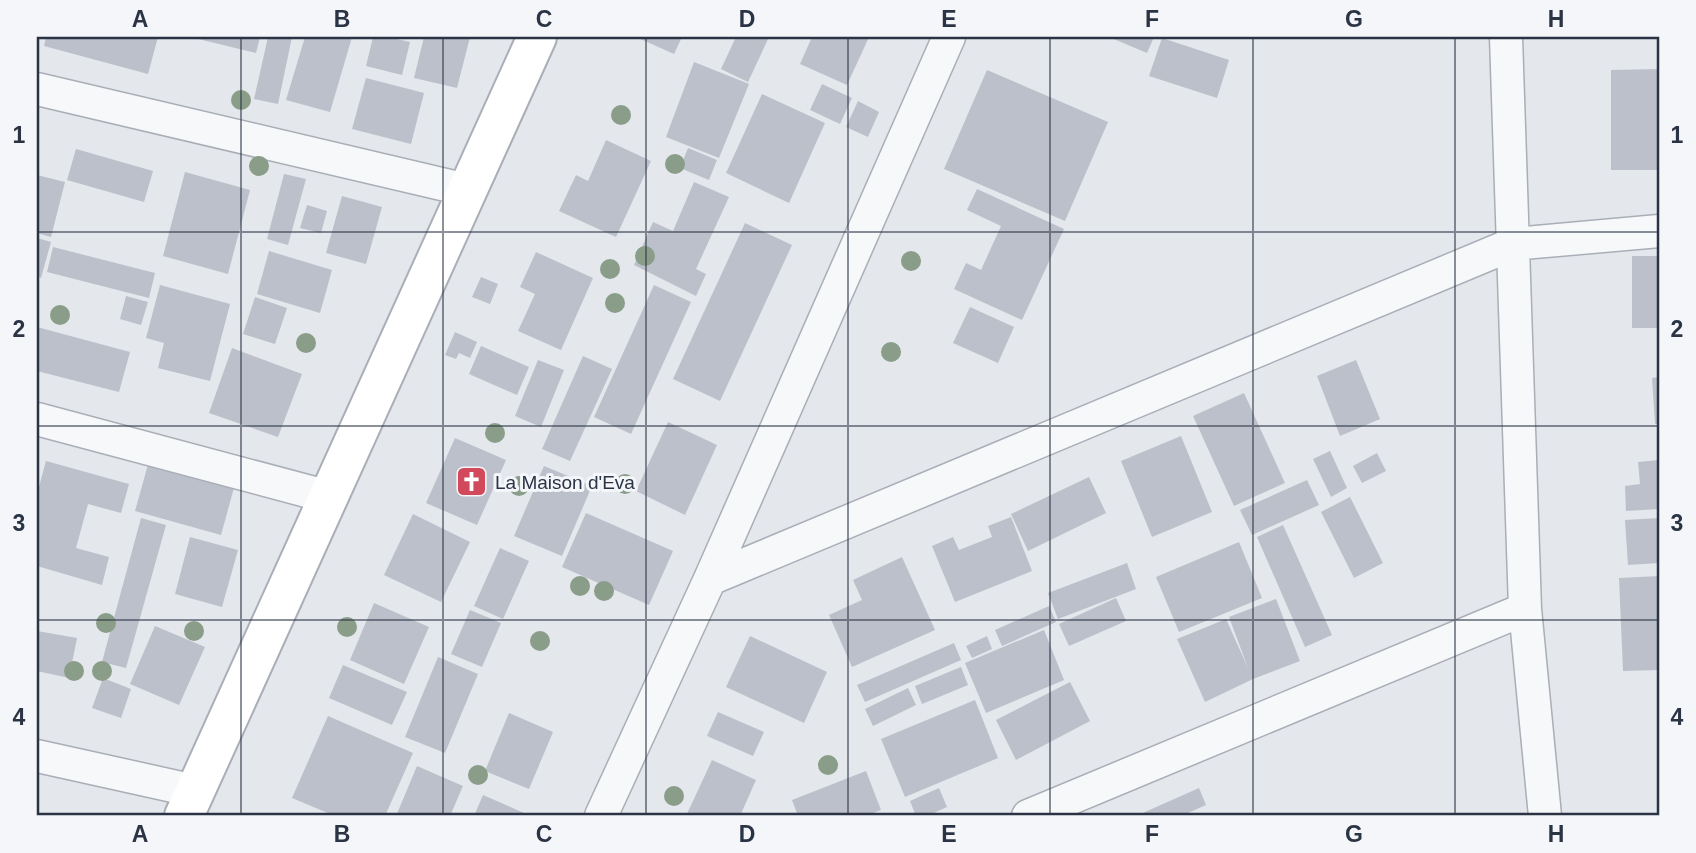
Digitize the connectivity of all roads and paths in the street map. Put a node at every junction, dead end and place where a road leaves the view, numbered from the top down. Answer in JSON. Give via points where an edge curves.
{"nodes":[{"id":1,"x":537,"y":37,"type":"edge"},
{"id":2,"x":1506,"y":37,"type":"edge"},
{"id":3,"x":943,"y":39,"type":"edge"},
{"id":4,"x":37,"y":89,"type":"edge"},
{"id":5,"x":467,"y":190,"type":"junction"},
{"id":6,"x":1659,"y":231,"type":"edge"},
{"id":7,"x":1513,"y":244,"type":"junction"},
{"id":8,"x":37,"y":419,"type":"edge"},
{"id":9,"x":329,"y":497,"type":"junction"},
{"id":10,"x":710,"y":579,"type":"junction"},
{"id":11,"x":1525,"y":610,"type":"junction"},
{"id":12,"x":37,"y":756,"type":"edge"},
{"id":13,"x":190,"y":804,"type":"edge"},
{"id":14,"x":601,"y":816,"type":"edge"},
{"id":15,"x":1028,"y":816,"type":"edge"},
{"id":16,"x":1545,"y":816,"type":"edge"}],
"edges":[{"from":1,"to":5,"type":"street"},
{"from":2,"to":7,"type":"street"},
{"from":3,"to":10,"type":"street"},
{"from":4,"to":5,"type":"street"},
{"from":5,"to":9,"type":"street"},
{"from":6,"to":7,"type":"street"},
{"from":7,"to":10,"type":"street"},
{"from":7,"to":11,"type":"street"},
{"from":8,"to":9,"type":"street"},
{"from":9,"to":13,"type":"street"},
{"from":10,"to":14,"type":"street"},
{"from":11,"to":15,"type":"street"},
{"from":11,"to":16,"type":"street"},
{"from":12,"to":13,"type":"street"}]}
